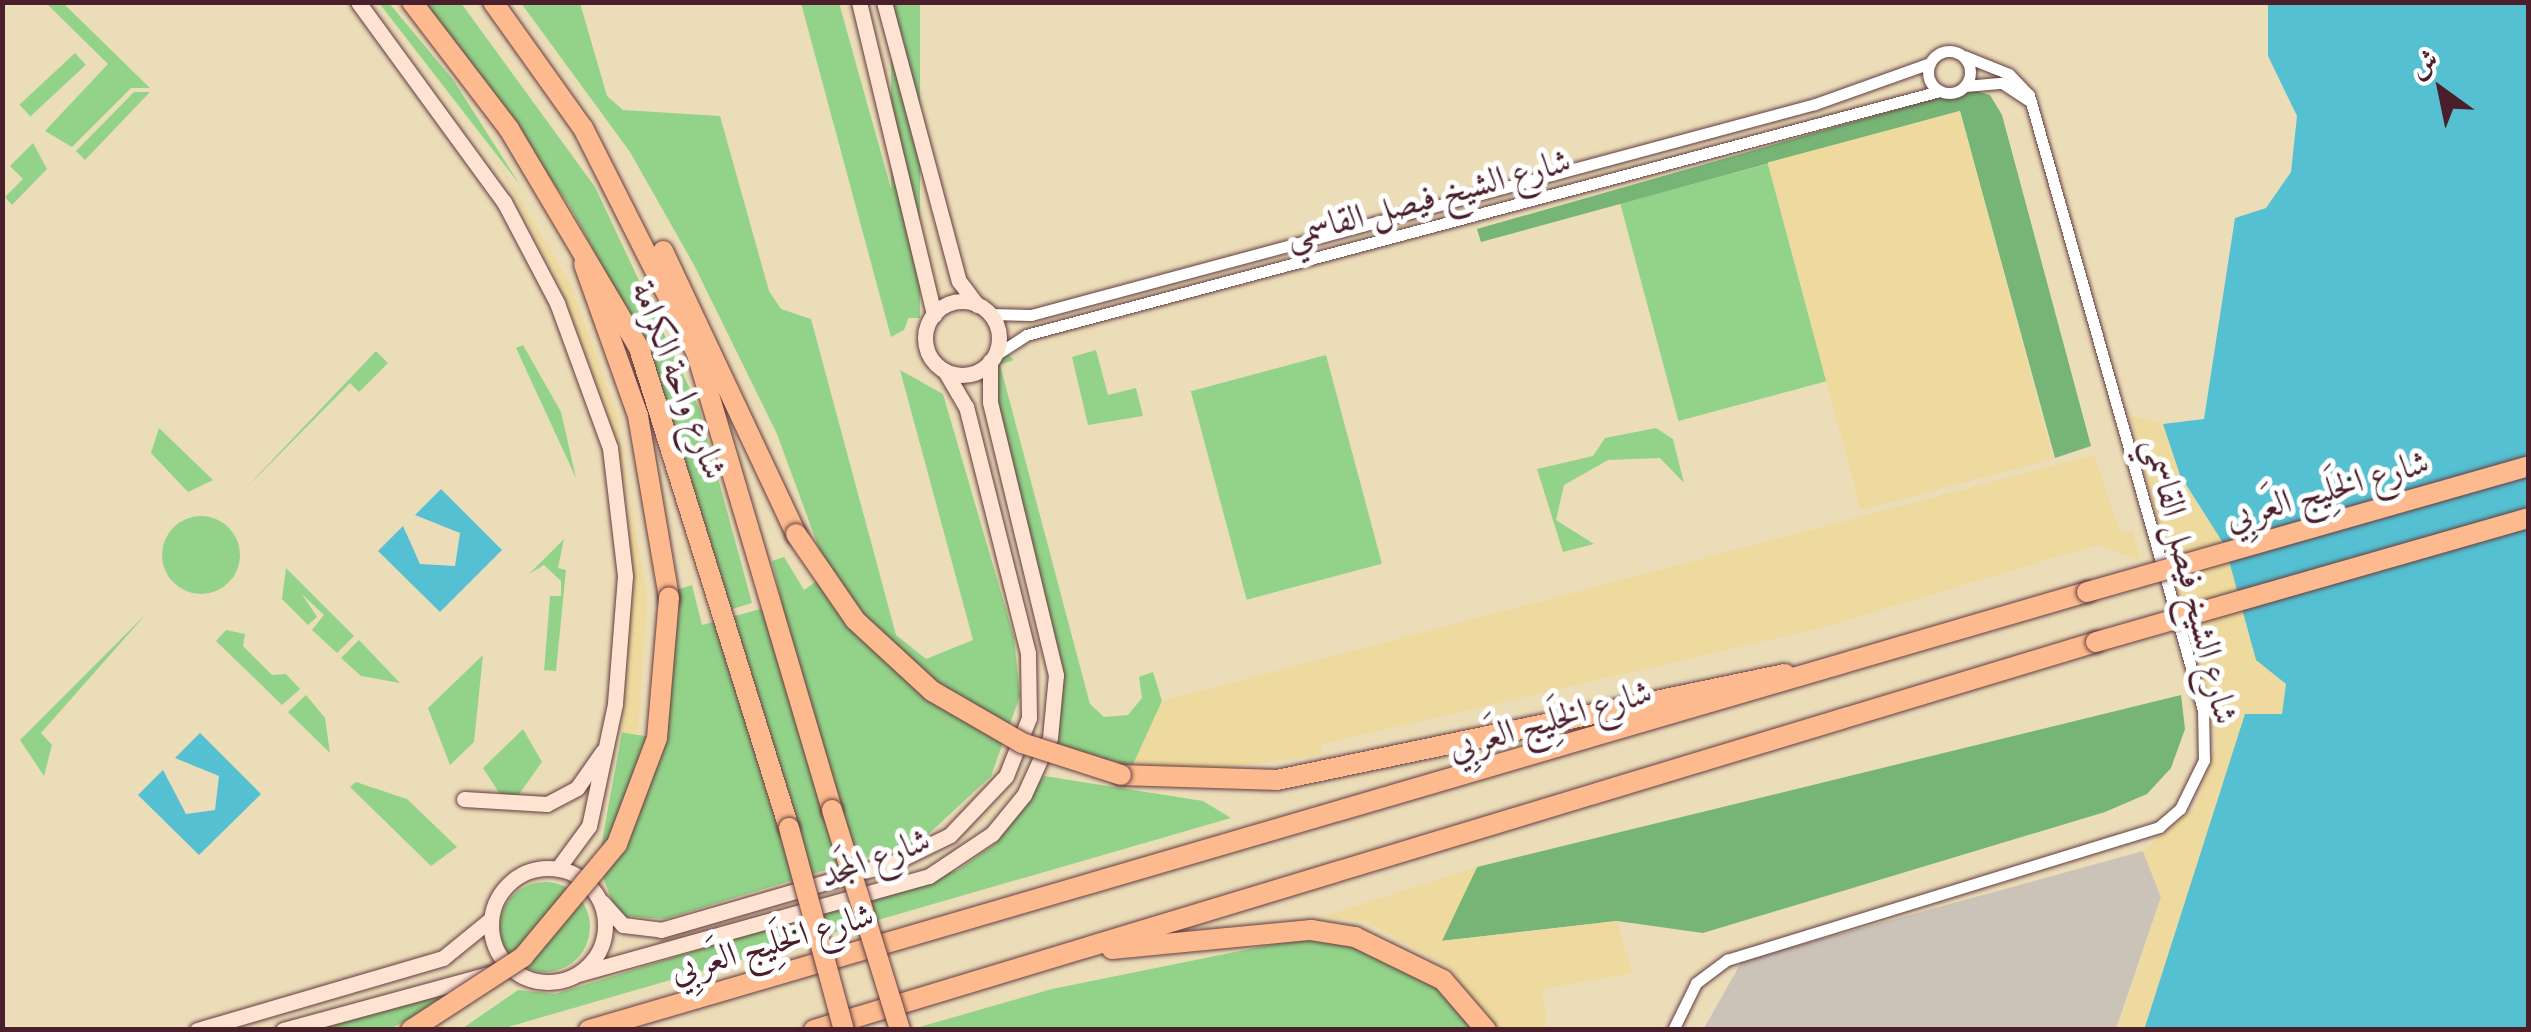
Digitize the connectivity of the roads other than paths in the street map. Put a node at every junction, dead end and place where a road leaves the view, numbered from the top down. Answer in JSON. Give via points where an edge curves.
{"nodes":[{"id":1,"x":358,"y":2,"type":"edge"},
{"id":2,"x":412,"y":2,"type":"edge"},
{"id":3,"x":493,"y":2,"type":"edge"},
{"id":4,"x":859,"y":2,"type":"edge"},
{"id":5,"x":884,"y":2,"type":"edge"},
{"id":6,"x":1964,"y":56,"type":"junction"},
{"id":7,"x":1930,"y":62,"type":"junction"},
{"id":8,"x":1965,"y":86,"type":"junction"},
{"id":9,"x":1940,"y":92,"type":"junction"},
{"id":10,"x":2031,"y":102,"type":"junction"},
{"id":11,"x":583,"y":128,"type":"junction"},
{"id":12,"x":572,"y":230,"type":"junction"},
{"id":13,"x":983,"y":309,"type":"junction"},
{"id":14,"x":934,"y":314,"type":"junction"},
{"id":15,"x":992,"y":359,"type":"junction"},
{"id":16,"x":946,"y":372,"type":"junction"},
{"id":17,"x":2528,"y":466,"type":"edge"},
{"id":18,"x":2528,"y":518,"type":"edge"},
{"id":19,"x":1861,"y":662,"type":"junction"},
{"id":20,"x":615,"y":704,"type":"junction"},
{"id":21,"x":464,"y":799,"type":"dead end"},
{"id":22,"x":558,"y":868,"type":"junction"},
{"id":23,"x":602,"y":902,"type":"junction"},
{"id":24,"x":491,"y":919,"type":"junction"},
{"id":25,"x":1080,"y":951,"type":"junction"},
{"id":26,"x":514,"y":971,"type":"junction"},
{"id":27,"x":578,"y":974,"type":"junction"},
{"id":28,"x":197,"y":1030,"type":"edge"},
{"id":29,"x":283,"y":1030,"type":"edge"},
{"id":30,"x":410,"y":1030,"type":"edge"},
{"id":31,"x":589,"y":1030,"type":"edge"},
{"id":32,"x":814,"y":1030,"type":"edge"},
{"id":33,"x":844,"y":1030,"type":"edge"},
{"id":34,"x":900,"y":1030,"type":"edge"},
{"id":35,"x":1486,"y":1030,"type":"edge"},
{"id":36,"x":1673,"y":1030,"type":"edge"}],
"edges":[{"from":1,"to":20,"type":"street","via":[[504,202],[596,400],[623,527]]},
{"from":2,"to":12,"type":"highway","name":"شارع واحة الكرامة"},
{"from":3,"to":11,"type":"highway","name":"شارع واحة الكرامة"},
{"from":4,"to":14,"type":"street"},
{"from":5,"to":13,"type":"street","via":[[960,281]]},
{"from":6,"to":7,"type":"street","name":"شارع الشيخ فيصل القاسمي","via":[[1946,51]]},
{"from":6,"to":8,"type":"street"},
{"from":6,"to":10,"type":"street","via":[[2015,78]]},
{"from":7,"to":9,"type":"street"},
{"from":7,"to":13,"type":"street","name":"شارع الشيخ فيصل القاسمي","via":[[1815,104],[1061,307]]},
{"from":8,"to":9,"type":"street","name":"شارع الشيخ فيصل القاسمي"},
{"from":8,"to":10,"type":"street","via":[[2002,82]]},
{"from":9,"to":15,"type":"street","name":"شارع الشيخ فيصل القاسمي","via":[[1026,335]]},
{"from":10,"to":36,"type":"street","name":"شارع الشيخ فيصل القاسمي","via":[[2202,710],[2195,786],[2180,809],[2134,840],[1726,960],[1696,983]]},
{"from":11,"to":19,"type":"highway","bridge":true,"via":[[693,304],[796,534],[855,620],[932,691],[1022,743],[1121,775],[1277,780]]},
{"from":11,"to":34,"type":"highway","name":"شارع واحة الكرامة","bridge":true,"via":[[669,290],[722,417]]},
{"from":12,"to":30,"type":"highway","bridge":true,"via":[[638,416],[668,598],[657,738],[617,844],[524,958]]},
{"from":12,"to":33,"type":"highway","name":"شارع واحة الكرامة","bridge":true,"via":[[601,270],[670,425]]},
{"from":13,"to":14,"type":"street","via":[[954,302]]},
{"from":13,"to":15,"type":"street"},
{"from":14,"to":16,"type":"street","via":[[925,341]]},
{"from":15,"to":16,"type":"street","via":[[965,375]]},
{"from":15,"to":27,"type":"street","name":"شارع المَجد","via":[[990,402],[1054,653],[1054,720],[1024,794],[992,834],[929,876]]},
{"from":16,"to":23,"type":"street","name":"شارع المَجد","via":[[966,407],[1028,653],[1028,718],[1006,776],[950,835],[895,862],[660,930],[624,924]]},
{"from":17,"to":19,"type":"highway","name":"شارع الخَلِيج العَربِي","bridge":true},
{"from":18,"to":25,"type":"highway","bridge":true},
{"from":19,"to":31,"type":"highway","name":"شارع الخَلِيج العَربِي"},
{"from":20,"to":21,"type":"street","via":[[600,758],[568,794],[524,808]]},
{"from":20,"to":22,"type":"street","via":[[588,826]]},
{"from":22,"to":23,"type":"street","via":[[584,880]]},
{"from":22,"to":24,"type":"street","via":[[512,880]]},
{"from":23,"to":27,"type":"street","via":[[603,942]]},
{"from":24,"to":26,"type":"street","via":[[496,948]]},
{"from":24,"to":28,"type":"street","via":[[443,958]]},
{"from":25,"to":32,"type":"highway"},
{"from":25,"to":35,"type":"highway","via":[[1311,930],[1356,936],[1444,980]]},
{"from":26,"to":27,"type":"street","via":[[539,982]]},
{"from":26,"to":29,"type":"street"}]}
